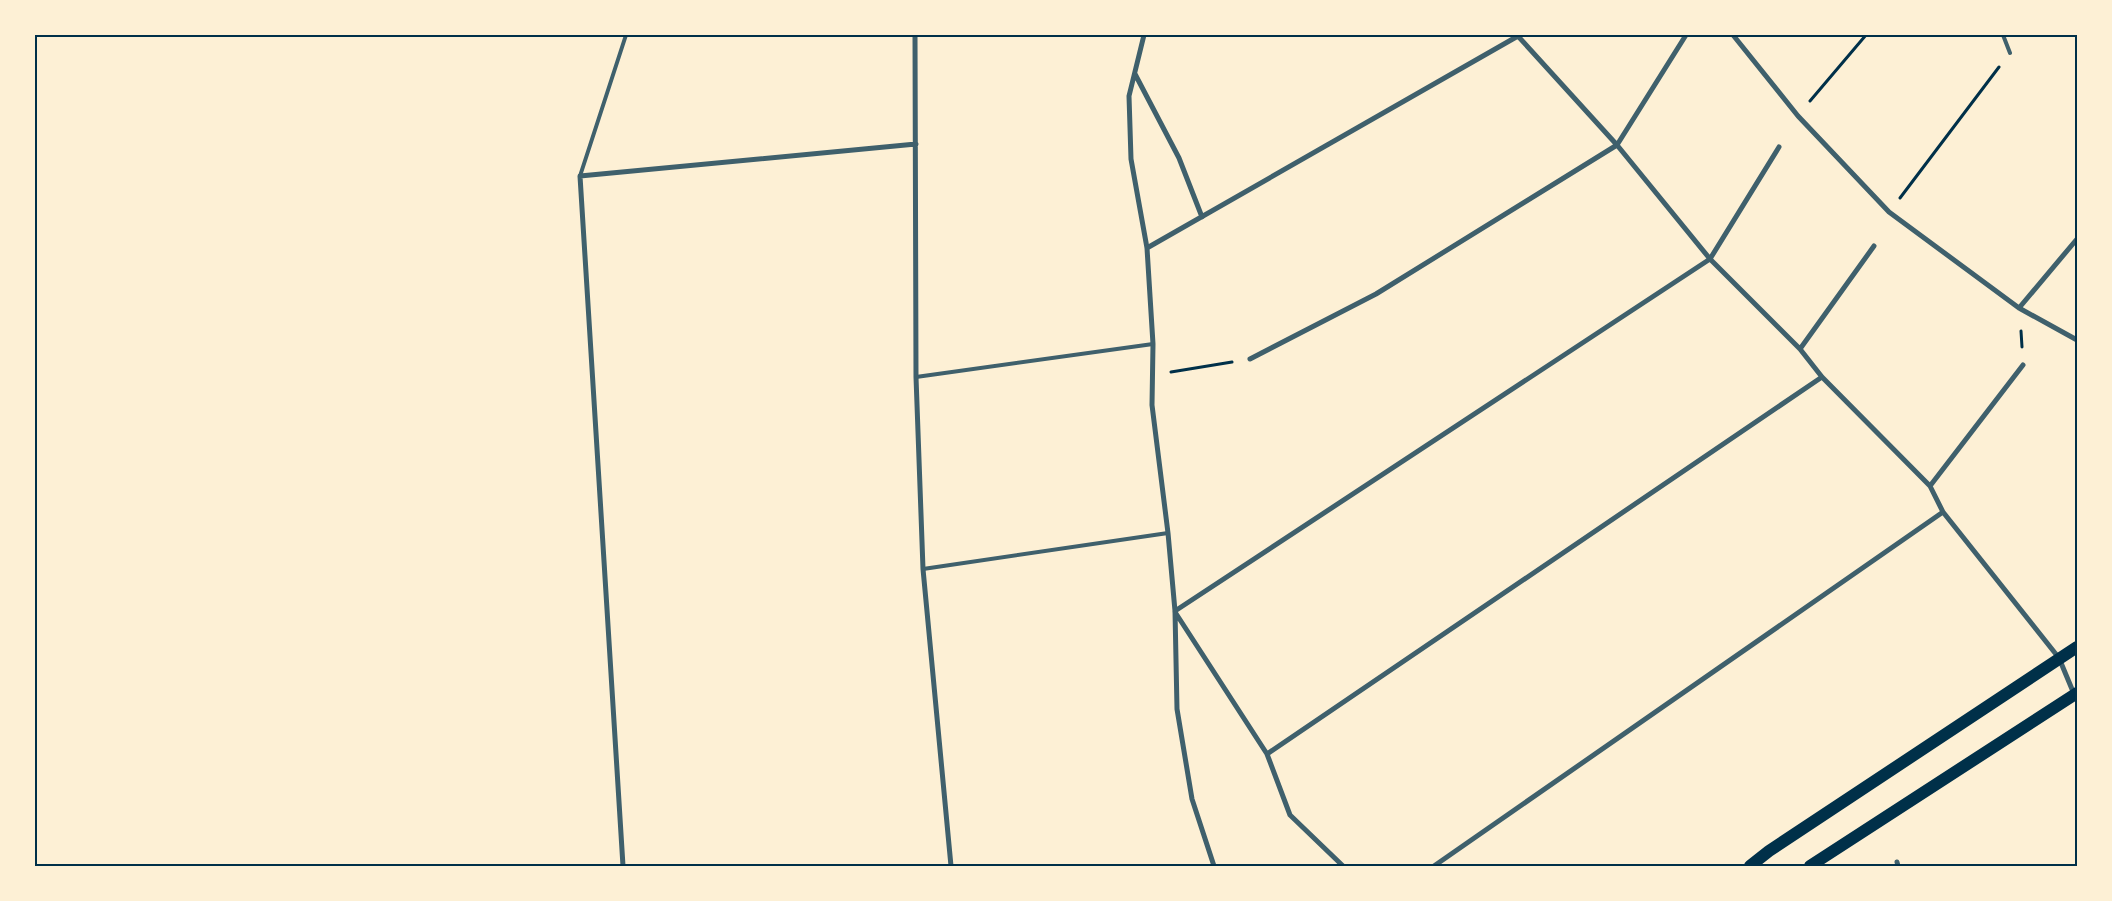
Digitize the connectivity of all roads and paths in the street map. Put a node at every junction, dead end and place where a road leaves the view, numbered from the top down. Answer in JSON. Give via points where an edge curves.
{"nodes":[{"id":1,"x":626,"y":35,"type":"edge"},
{"id":2,"x":915,"y":35,"type":"edge"},
{"id":3,"x":1144,"y":35,"type":"edge"},
{"id":4,"x":1686,"y":35,"type":"edge"},
{"id":5,"x":1732,"y":35,"type":"edge"},
{"id":6,"x":1866,"y":35,"type":"edge"},
{"id":7,"x":2003,"y":35,"type":"edge"},
{"id":8,"x":1517,"y":36,"type":"edge"},
{"id":9,"x":2010,"y":53,"type":"joint"},
{"id":10,"x":1134,"y":74,"type":"junction"},
{"id":11,"x":1798,"y":116,"type":"junction"},
{"id":12,"x":916,"y":144,"type":"junction"},
{"id":13,"x":1618,"y":145,"type":"junction"},
{"id":14,"x":1780,"y":147,"type":"dead end"},
{"id":15,"x":580,"y":176,"type":"junction"},
{"id":16,"x":1889,"y":212,"type":"junction"},
{"id":17,"x":1202,"y":217,"type":"junction"},
{"id":18,"x":2077,"y":238,"type":"edge"},
{"id":19,"x":1874,"y":246,"type":"dead end"},
{"id":20,"x":1147,"y":248,"type":"junction"},
{"id":21,"x":1710,"y":259,"type":"junction"},
{"id":22,"x":2019,"y":308,"type":"junction"},
{"id":23,"x":2077,"y":340,"type":"edge"},
{"id":24,"x":1153,"y":344,"type":"junction"},
{"id":25,"x":1800,"y":349,"type":"junction"},
{"id":26,"x":1250,"y":359,"type":"joint"},
{"id":27,"x":2023,"y":365,"type":"joint"},
{"id":28,"x":1153,"y":375,"type":"junction"},
{"id":29,"x":1822,"y":376,"type":"junction"},
{"id":30,"x":916,"y":377,"type":"junction"},
{"id":31,"x":1930,"y":486,"type":"junction"},
{"id":32,"x":1944,"y":512,"type":"junction"},
{"id":33,"x":1168,"y":533,"type":"junction"},
{"id":34,"x":923,"y":569,"type":"junction"},
{"id":35,"x":1175,"y":611,"type":"junction"},
{"id":36,"x":2077,"y":647,"type":"edge"},
{"id":37,"x":2059,"y":658,"type":"junction"},
{"id":38,"x":2076,"y":694,"type":"edge"},
{"id":39,"x":1267,"y":754,"type":"junction"},
{"id":40,"x":623,"y":866,"type":"edge"},
{"id":41,"x":951,"y":866,"type":"edge"},
{"id":42,"x":1214,"y":866,"type":"edge"},
{"id":43,"x":1343,"y":866,"type":"edge"},
{"id":44,"x":1434,"y":866,"type":"edge"},
{"id":45,"x":1750,"y":866,"type":"edge"},
{"id":46,"x":1810,"y":866,"type":"edge"}],
"edges":[{"from":1,"to":15,"type":"lane"},
{"from":2,"to":12,"type":"street"},
{"from":3,"to":10,"type":"street"},
{"from":4,"to":13,"type":"street"},
{"from":5,"to":11,"type":"street"},
{"from":6,"to":11,"type":"path"},
{"from":7,"to":9,"type":"lane"},
{"from":8,"to":13,"type":"street"},
{"from":8,"to":17,"type":"street"},
{"from":9,"to":16,"type":"path"},
{"from":10,"to":17,"type":"street","via":[[1179,158]]},
{"from":10,"to":20,"type":"street","via":[[1129,96],[1131,159]]},
{"from":11,"to":16,"type":"street"},
{"from":12,"to":15,"type":"street"},
{"from":12,"to":30,"type":"street"},
{"from":13,"to":21,"type":"street"},
{"from":13,"to":26,"type":"street","via":[[1376,294]]},
{"from":14,"to":21,"type":"street"},
{"from":15,"to":40,"type":"street"},
{"from":16,"to":22,"type":"street"},
{"from":17,"to":20,"type":"street"},
{"from":18,"to":22,"type":"street"},
{"from":19,"to":25,"type":"street"},
{"from":20,"to":24,"type":"street"},
{"from":21,"to":25,"type":"street"},
{"from":21,"to":35,"type":"street"},
{"from":22,"to":23,"type":"street"},
{"from":22,"to":27,"type":"path"},
{"from":24,"to":28,"type":"street"},
{"from":24,"to":30,"type":"lane"},
{"from":25,"to":29,"type":"street"},
{"from":26,"to":28,"type":"path"},
{"from":27,"to":31,"type":"street"},
{"from":28,"to":33,"type":"street","via":[[1152,405]]},
{"from":29,"to":31,"type":"street"},
{"from":29,"to":39,"type":"street"},
{"from":30,"to":34,"type":"street"},
{"from":31,"to":32,"type":"street"},
{"from":32,"to":37,"type":"street"},
{"from":32,"to":44,"type":"street"},
{"from":33,"to":34,"type":"lane"},
{"from":33,"to":35,"type":"street"},
{"from":34,"to":41,"type":"street"},
{"from":35,"to":39,"type":"street"},
{"from":35,"to":42,"type":"street","via":[[1176,709],[1192,799]]},
{"from":36,"to":37,"type":"main road"},
{"from":37,"to":38,"type":"street"},
{"from":37,"to":45,"type":"main road"},
{"from":38,"to":46,"type":"main road"},
{"from":39,"to":43,"type":"street","via":[[1290,814]]}]}
